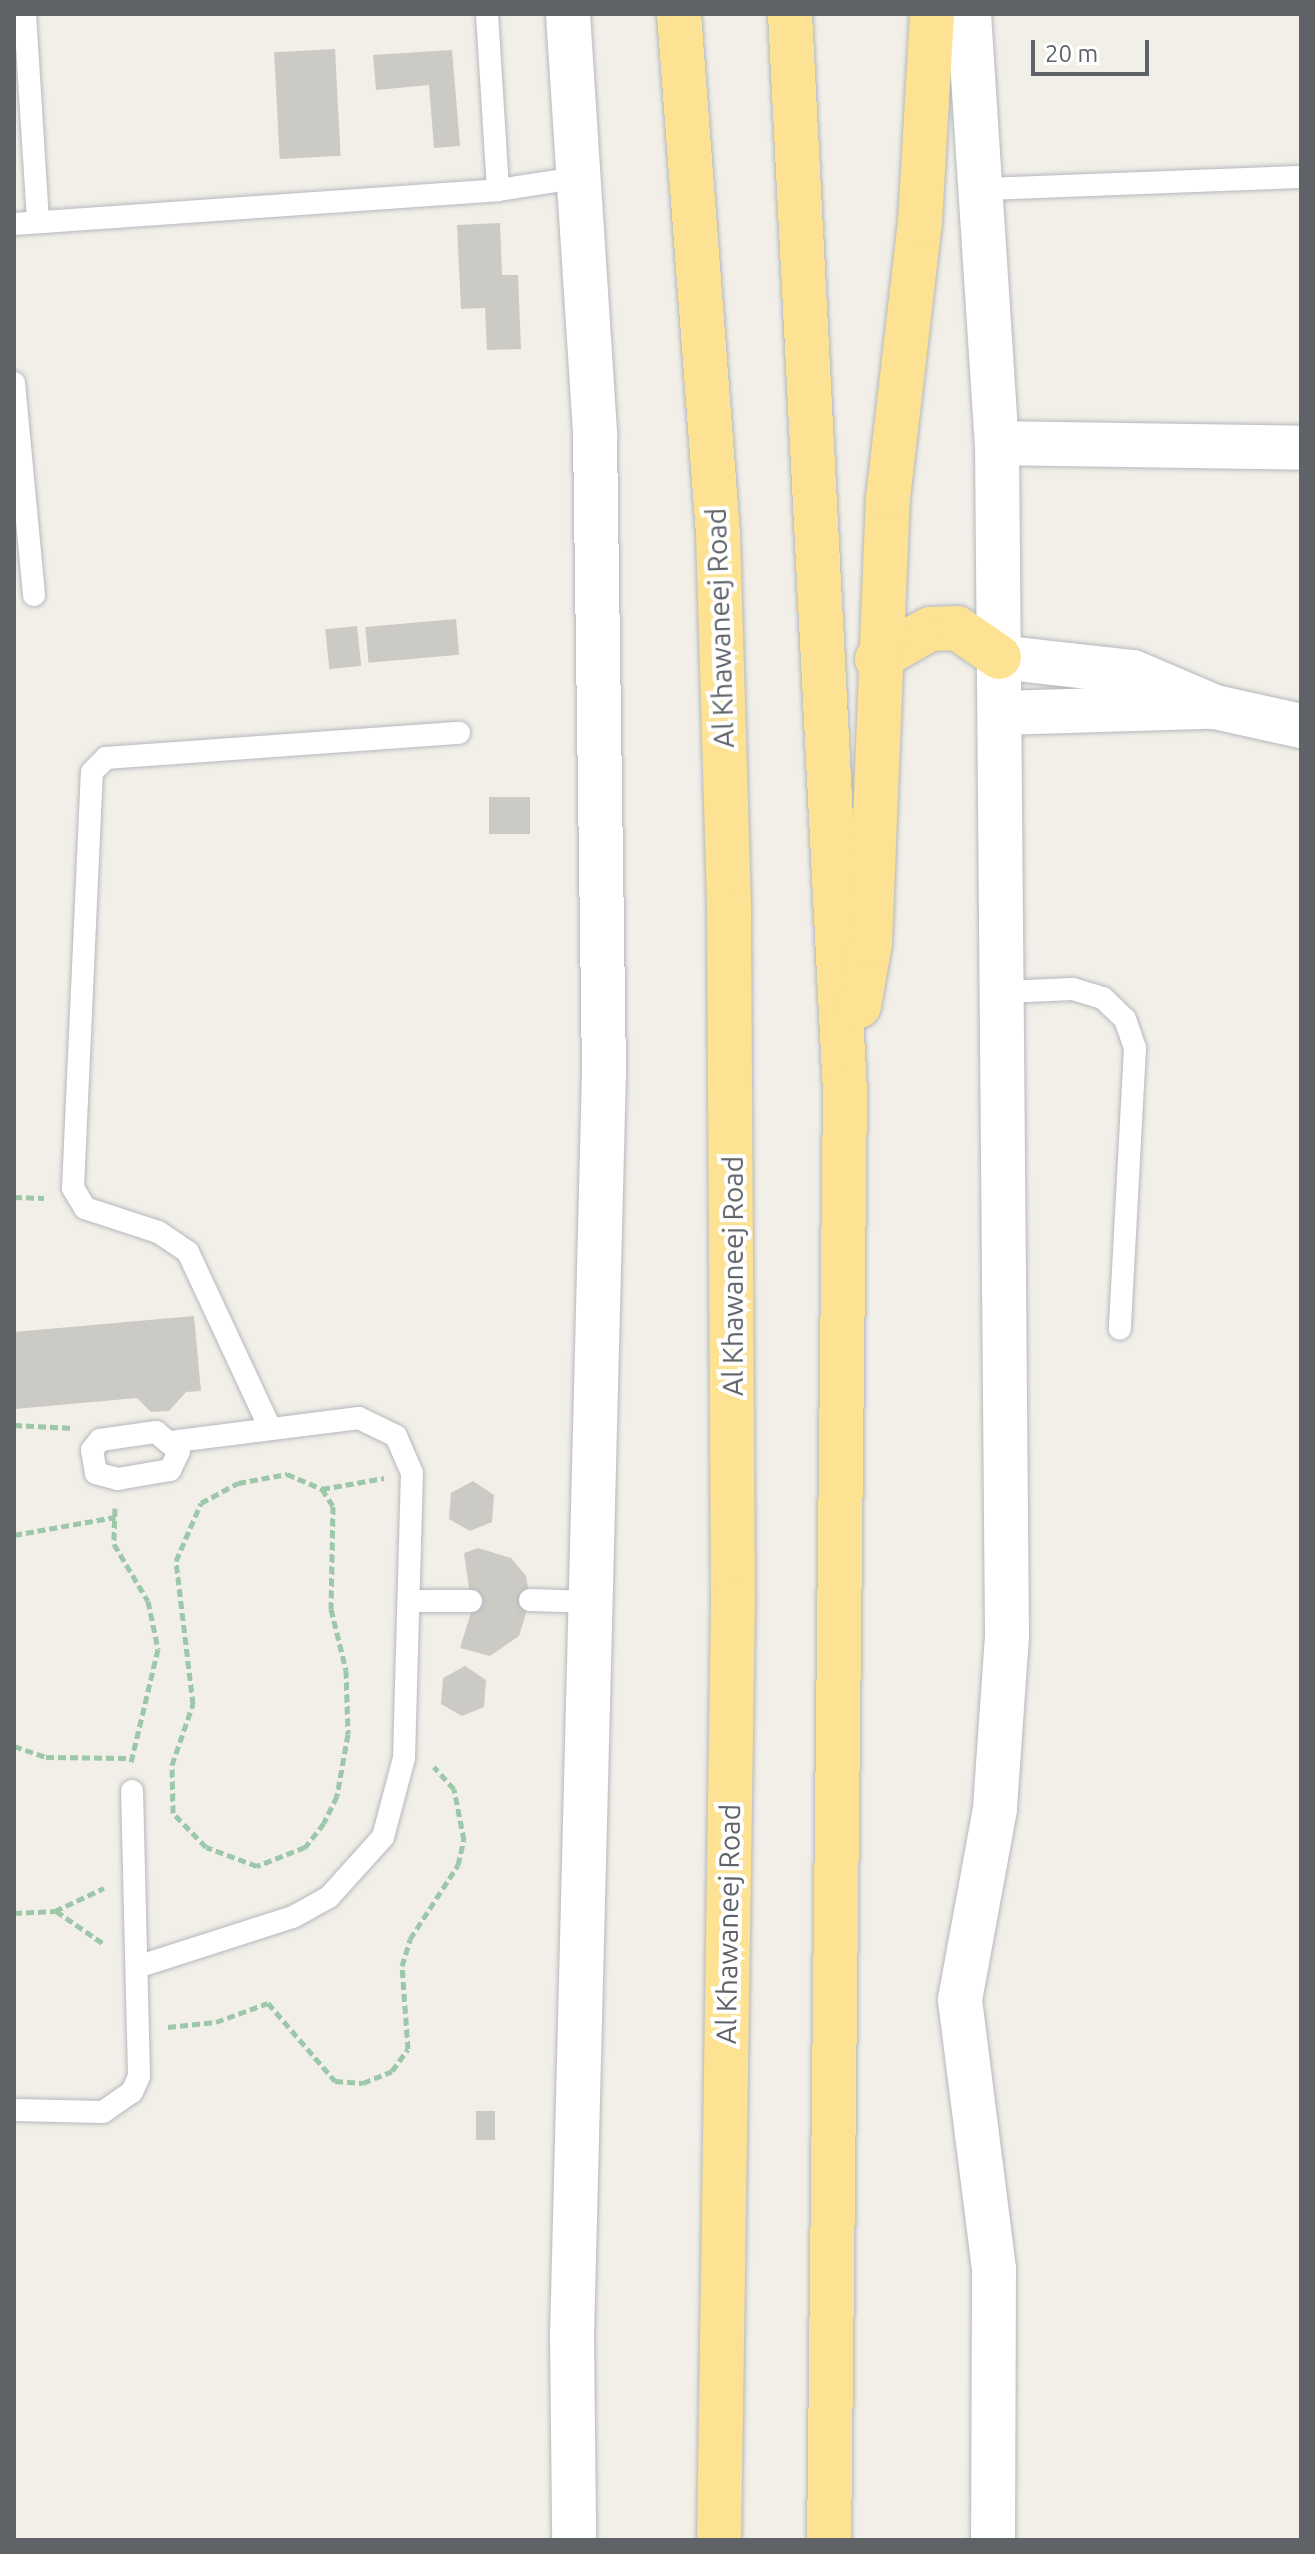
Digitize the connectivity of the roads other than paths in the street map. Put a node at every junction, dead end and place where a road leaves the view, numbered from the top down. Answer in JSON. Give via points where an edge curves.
{"nodes":[{"id":1,"x":25,"y":14,"type":"edge"},
{"id":2,"x":487,"y":14,"type":"edge"},
{"id":3,"x":568,"y":14,"type":"edge"},
{"id":4,"x":679,"y":14,"type":"edge"},
{"id":5,"x":790,"y":14,"type":"edge"},
{"id":6,"x":932,"y":14,"type":"edge"},
{"id":7,"x":969,"y":14,"type":"edge"},
{"id":8,"x":582,"y":177,"type":"junction"},
{"id":9,"x":1301,"y":177,"type":"edge"},
{"id":10,"x":984,"y":189,"type":"junction"},
{"id":11,"x":498,"y":190,"type":"junction"},
{"id":12,"x":38,"y":222,"type":"junction"},
{"id":13,"x":14,"y":224,"type":"edge"},
{"id":14,"x":14,"y":383,"type":"edge"},
{"id":15,"x":997,"y":443,"type":"junction"},
{"id":16,"x":1301,"y":448,"type":"edge"},
{"id":17,"x":34,"y":595,"type":"dead end"},
{"id":18,"x":999,"y":657,"type":"junction"},
{"id":19,"x":877,"y":659,"type":"junction"},
{"id":20,"x":1215,"y":707,"type":"junction"},
{"id":21,"x":1001,"y":713,"type":"junction"},
{"id":22,"x":1301,"y":726,"type":"edge"},
{"id":23,"x":459,"y":733,"type":"dead end"},
{"id":24,"x":1003,"y":992,"type":"junction"},
{"id":25,"x":845,"y":1091,"type":"junction"},
{"id":26,"x":1120,"y":1329,"type":"dead end"},
{"id":27,"x":270,"y":1428,"type":"junction"},
{"id":28,"x":176,"y":1441,"type":"junction"},
{"id":29,"x":530,"y":1600,"type":"dead end"},
{"id":30,"x":409,"y":1601,"type":"junction"},
{"id":31,"x":471,"y":1601,"type":"dead end"},
{"id":32,"x":592,"y":1602,"type":"junction"},
{"id":33,"x":132,"y":1791,"type":"road end"},
{"id":34,"x":137,"y":1967,"type":"junction"},
{"id":35,"x":14,"y":2110,"type":"edge"},
{"id":36,"x":574,"y":2540,"type":"edge"},
{"id":37,"x":719,"y":2540,"type":"edge"},
{"id":38,"x":829,"y":2540,"type":"edge"},
{"id":39,"x":993,"y":2540,"type":"edge"}],
"edges":[{"from":1,"to":12,"type":"lane"},
{"from":2,"to":11,"type":"lane"},
{"from":3,"to":8,"type":"street"},
{"from":4,"to":37,"type":"highway","name":"Al Khawaneej Road","via":[[718,534],[729,910],[733,1600]]},
{"from":5,"to":25,"type":"highway"},
{"from":6,"to":19,"type":"highway","via":[[920,222]]},
{"from":7,"to":10,"type":"street"},
{"from":8,"to":11,"type":"lane"},
{"from":8,"to":32,"type":"street","via":[[602,743],[604,1072]]},
{"from":9,"to":10,"type":"lane"},
{"from":10,"to":15,"type":"street"},
{"from":11,"to":12,"type":"lane"},
{"from":12,"to":13,"type":"lane"},
{"from":14,"to":17,"type":"lane"},
{"from":15,"to":16,"type":"street"},
{"from":15,"to":18,"type":"street"},
{"from":18,"to":19,"type":"highway","via":[[957,628],[930,629]]},
{"from":18,"to":20,"type":"street","via":[[1118,669]]},
{"from":18,"to":21,"type":"street"},
{"from":19,"to":25,"type":"highway","via":[[870,943]]},
{"from":20,"to":21,"type":"street"},
{"from":20,"to":22,"type":"street"},
{"from":21,"to":24,"type":"street"},
{"from":23,"to":27,"type":"lane","via":[[106,758],[92,772],[73,1188],[85,1208],[158,1232],[188,1252]]},
{"from":24,"to":26,"type":"lane","via":[[1073,989],[1103,998],[1125,1019],[1135,1048]]},
{"from":24,"to":39,"type":"street","via":[[1004,1723],[960,2000],[994,2269]]},
{"from":25,"to":38,"type":"highway"},
{"from":27,"to":28,"type":"lane"},
{"from":27,"to":30,"type":"lane","via":[[359,1418],[379,1423],[401,1444],[412,1473]]},
{"from":28,"to":28,"type":"lane","via":[[156,1432],[100,1440],[91,1461],[96,1473],[118,1479],[170,1470]]},
{"from":29,"to":32,"type":"lane"},
{"from":30,"to":31,"type":"lane"},
{"from":30,"to":34,"type":"lane","via":[[405,1735],[398,1798],[383,1837],[329,1897],[268,1926]]},
{"from":32,"to":36,"type":"street","via":[[572,2334]]},
{"from":33,"to":34,"type":"lane"},
{"from":34,"to":35,"type":"lane","via":[[139,2076],[119,2105],[103,2112]]}]}
